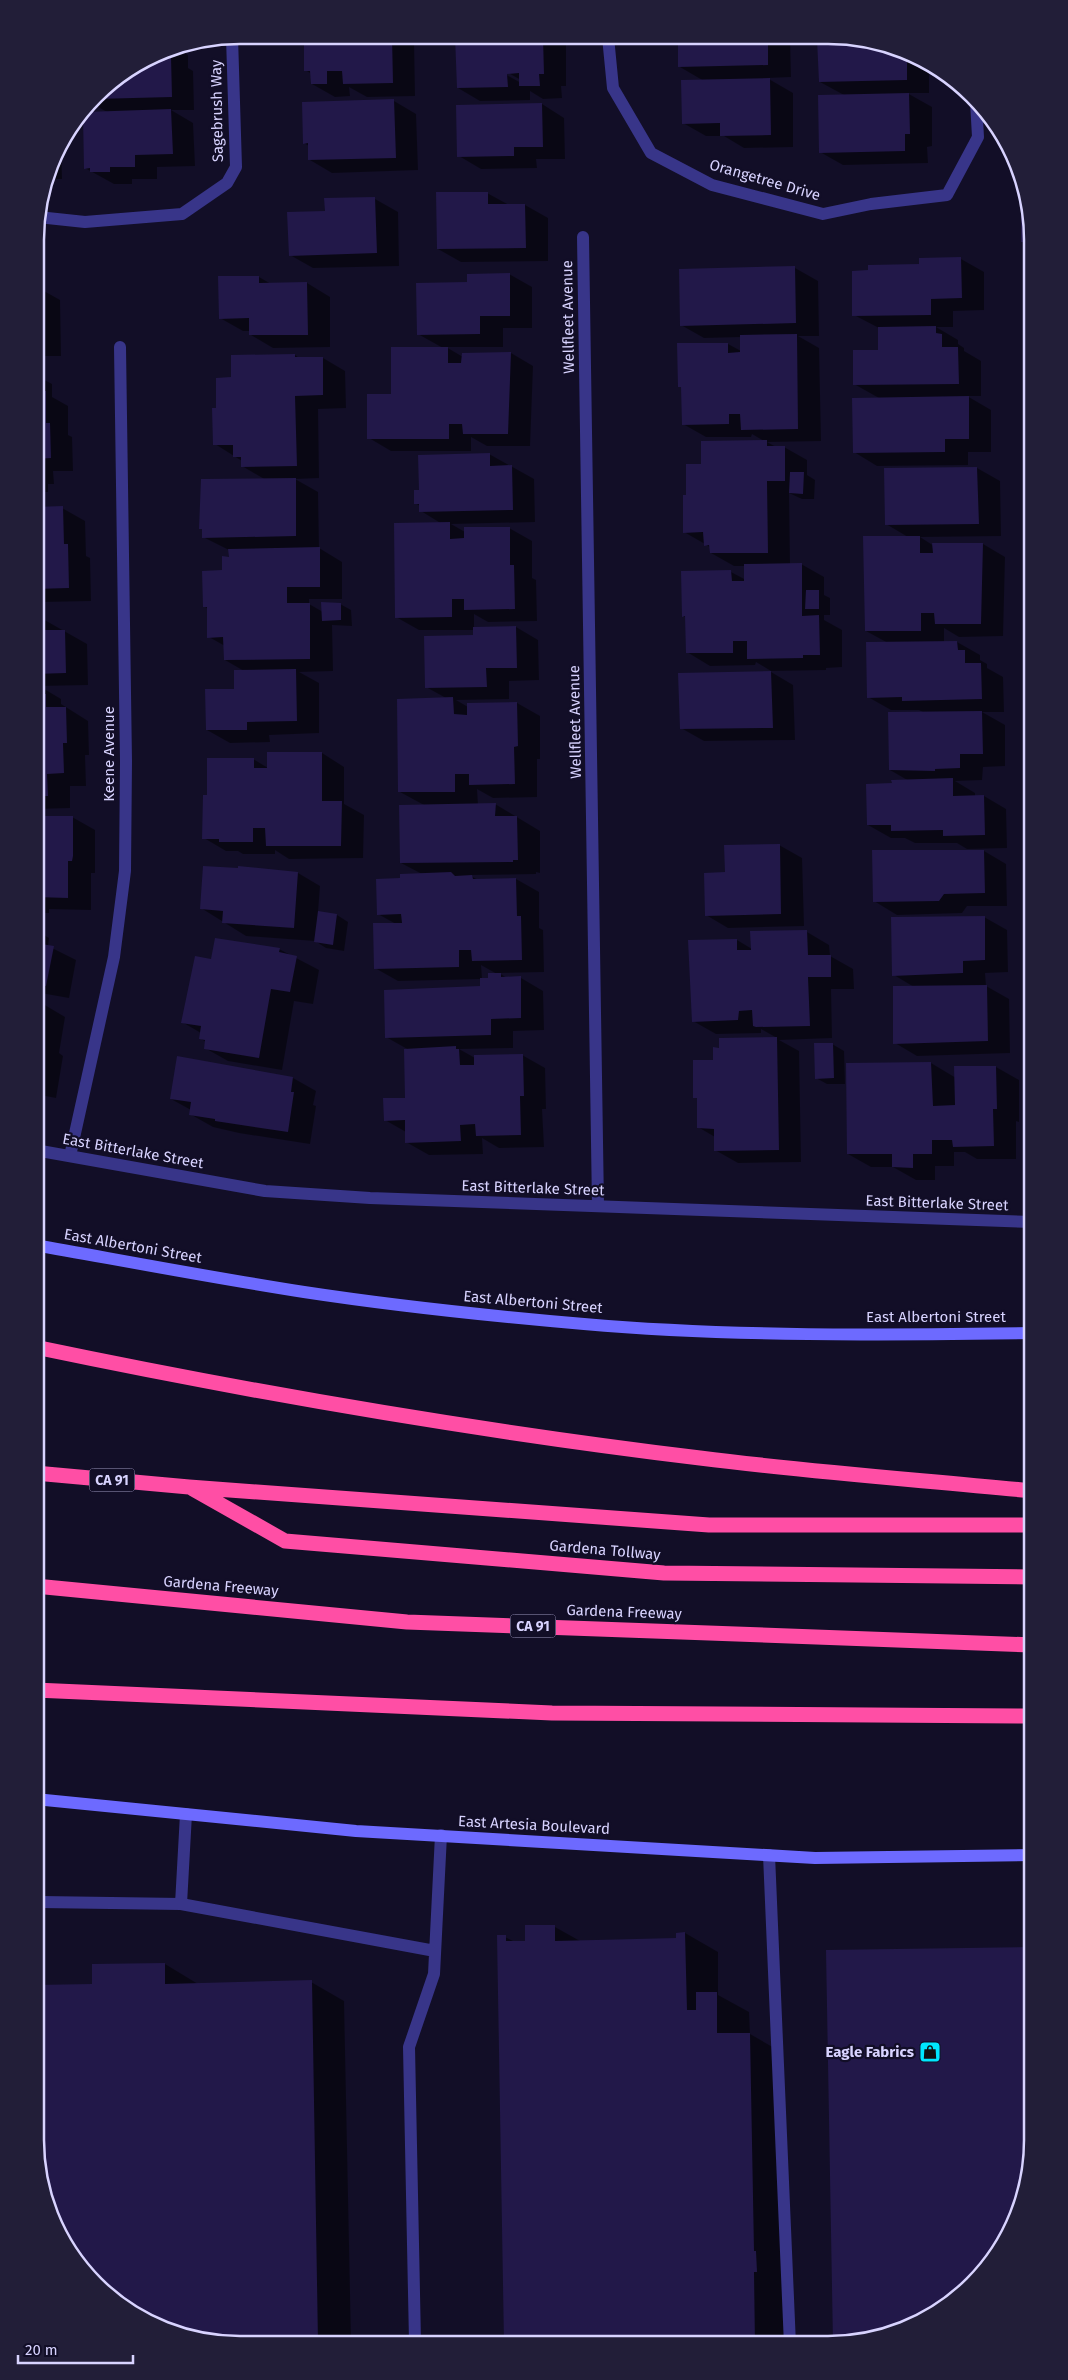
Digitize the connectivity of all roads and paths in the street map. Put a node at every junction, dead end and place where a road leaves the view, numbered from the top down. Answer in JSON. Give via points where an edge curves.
{"nodes":[{"id":1,"x":232,"y":44,"type":"edge"},
{"id":2,"x":609,"y":44,"type":"edge"},
{"id":3,"x":977,"y":112,"type":"edge"},
{"id":4,"x":45,"y":218,"type":"edge"},
{"id":5,"x":583,"y":237,"type":"dead end"},
{"id":6,"x":120,"y":347,"type":"dead end"},
{"id":7,"x":44,"y":1152,"type":"edge"},
{"id":8,"x":70,"y":1156,"type":"junction"},
{"id":9,"x":598,"y":1206,"type":"junction"},
{"id":10,"x":1024,"y":1222,"type":"edge"},
{"id":11,"x":44,"y":1247,"type":"edge"},
{"id":12,"x":1024,"y":1333,"type":"edge"},
{"id":13,"x":44,"y":1349,"type":"edge"},
{"id":14,"x":44,"y":1474,"type":"edge"},
{"id":15,"x":189,"y":1487,"type":"junction"},
{"id":16,"x":1024,"y":1490,"type":"edge"},
{"id":17,"x":1024,"y":1526,"type":"edge"},
{"id":18,"x":1024,"y":1577,"type":"edge"},
{"id":19,"x":44,"y":1587,"type":"edge"},
{"id":20,"x":1024,"y":1644,"type":"edge"},
{"id":21,"x":44,"y":1690,"type":"edge"},
{"id":22,"x":1024,"y":1716,"type":"edge"},
{"id":23,"x":44,"y":1800,"type":"edge"},
{"id":24,"x":186,"y":1814,"type":"junction"},
{"id":25,"x":441,"y":1835,"type":"junction"},
{"id":26,"x":769,"y":1855,"type":"junction"},
{"id":27,"x":1024,"y":1855,"type":"edge"},
{"id":28,"x":44,"y":1902,"type":"edge"},
{"id":29,"x":181,"y":1904,"type":"junction"},
{"id":30,"x":435,"y":1951,"type":"junction"},
{"id":31,"x":415,"y":2336,"type":"edge"},
{"id":32,"x":790,"y":2336,"type":"edge"}],
"edges":[{"from":1,"to":4,"type":"street","name":"Sagebrush Way","via":[[236,167],[226,182],[182,214],[85,222]]},
{"from":2,"to":3,"type":"street","name":"Orangetree Drive","via":[[612,88],[651,153],[712,185],[823,214],[871,204],[946,195],[978,137]]},
{"from":5,"to":9,"type":"street","name":"Wellfleet Avenue"},
{"from":6,"to":8,"type":"street","name":"Keene Avenue","via":[[125,871],[114,957]]},
{"from":7,"to":8,"type":"street","name":"East Bitterlake Street"},
{"from":8,"to":9,"type":"street","name":"East Bitterlake Street","via":[[265,1191]]},
{"from":9,"to":10,"type":"street","name":"East Bitterlake Street"},
{"from":11,"to":12,"type":"main road","name":"East Albertoni Street","via":[[305,1292],[587,1324],[715,1331]]},
{"from":13,"to":16,"type":"highway","via":[[371,1411],[700,1458]]},
{"from":14,"to":15,"type":"highway","number":"CA 91"},
{"from":15,"to":17,"type":"highway","number":"CA 91","via":[[709,1525]]},
{"from":15,"to":18,"type":"highway","name":"Gardena Tollway","via":[[285,1541],[664,1573]]},
{"from":19,"to":20,"type":"highway","name":"Gardena Freeway","number":"CA 91","via":[[407,1622]]},
{"from":21,"to":22,"type":"highway","via":[[552,1713]]},
{"from":23,"to":24,"type":"main road","name":"East Artesia Boulevard"},
{"from":24,"to":25,"type":"main road","name":"East Artesia Boulevard","via":[[356,1831]]},
{"from":24,"to":29,"type":"street"},
{"from":25,"to":26,"type":"main road","name":"East Artesia Boulevard"},
{"from":25,"to":30,"type":"street"},
{"from":26,"to":27,"type":"main road","name":"East Artesia Boulevard","via":[[815,1858]]},
{"from":26,"to":32,"type":"street"},
{"from":28,"to":29,"type":"street"},
{"from":29,"to":30,"type":"street"},
{"from":30,"to":31,"type":"street","via":[[434,1974],[408,2047]]}]}
